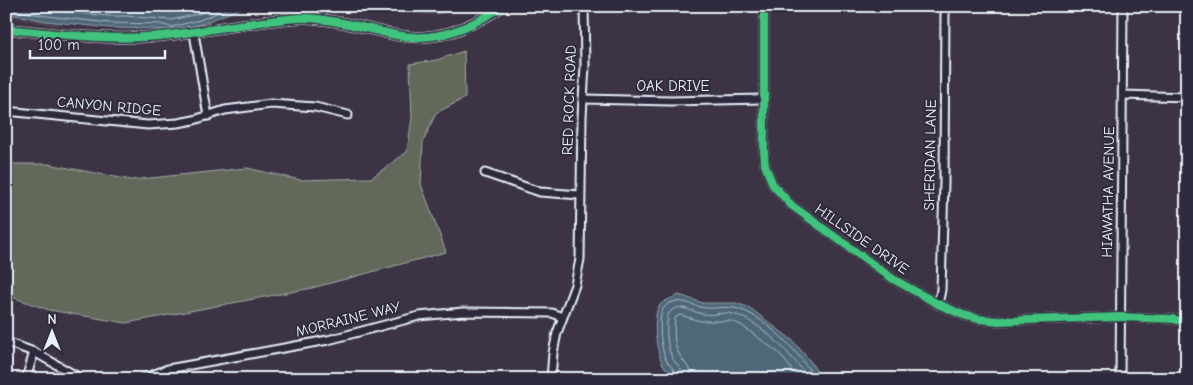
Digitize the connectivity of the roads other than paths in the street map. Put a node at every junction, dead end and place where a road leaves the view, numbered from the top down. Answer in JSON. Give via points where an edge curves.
{"nodes":[{"id":1,"x":502,"y":6,"type":"edge"},
{"id":2,"x":584,"y":6,"type":"edge"},
{"id":3,"x":764,"y":6,"type":"edge"},
{"id":4,"x":945,"y":6,"type":"edge"},
{"id":5,"x":1123,"y":6,"type":"edge"},
{"id":6,"x":6,"y":29,"type":"edge"},
{"id":7,"x":194,"y":33,"type":"junction"},
{"id":8,"x":1123,"y":95,"type":"junction"},
{"id":9,"x":1187,"y":97,"type":"edge"},
{"id":10,"x":584,"y":99,"type":"junction"},
{"id":11,"x":763,"y":99,"type":"junction"},
{"id":12,"x":6,"y":110,"type":"edge"},
{"id":13,"x":348,"y":115,"type":"dead end"},
{"id":14,"x":208,"y":116,"type":"junction"},
{"id":15,"x":484,"y":173,"type":"dead end"},
{"id":16,"x":580,"y":195,"type":"junction"},
{"id":17,"x":938,"y":304,"type":"junction"},
{"id":18,"x":562,"y":317,"type":"junction"},
{"id":19,"x":1120,"y":317,"type":"junction"},
{"id":20,"x":1187,"y":322,"type":"edge"},
{"id":21,"x":6,"y":342,"type":"edge"},
{"id":22,"x":34,"y":352,"type":"junction"},
{"id":23,"x":26,"y":379,"type":"edge"},
{"id":24,"x":82,"y":379,"type":"edge"},
{"id":25,"x":142,"y":379,"type":"edge"},
{"id":26,"x":552,"y":379,"type":"edge"},
{"id":27,"x":1120,"y":379,"type":"edge"}],
"edges":[{"from":1,"to":7,"type":"street","via":[[468,27],[431,36],[396,35],[333,21],[302,18]]},
{"from":2,"to":10,"type":"street","name":"RED ROCK ROAD"},
{"from":3,"to":11,"type":"street","name":"HILLSIDE DRIVE"},
{"from":4,"to":17,"type":"street","name":"SHERIDAN LANE","via":[[944,182]]},
{"from":5,"to":8,"type":"street","name":"HIAWATHA AVENUE"},
{"from":6,"to":7,"type":"street","via":[[103,37]]},
{"from":7,"to":14,"type":"street"},
{"from":8,"to":9,"type":"street"},
{"from":8,"to":19,"type":"street","name":"HIAWATHA AVENUE"},
{"from":10,"to":11,"type":"street","name":"OAK DRIVE"},
{"from":10,"to":16,"type":"street","name":"RED ROCK ROAD"},
{"from":11,"to":17,"type":"street","name":"HILLSIDE DRIVE","via":[[765,165],[780,194],[790,205],[893,279]]},
{"from":12,"to":14,"type":"street","name":"CANYON RIDGE","via":[[148,125]]},
{"from":13,"to":14,"type":"street","name":"CANYON RIDGE","via":[[315,107],[271,104],[233,108]]},
{"from":15,"to":16,"type":"street","via":[[540,192]]},
{"from":16,"to":18,"type":"street","name":"RED ROCK ROAD","via":[[580,259],[575,285]]},
{"from":17,"to":19,"type":"street","name":"HILLSIDE DRIVE","via":[[963,316],[998,321]]},
{"from":18,"to":25,"type":"street","name":"MORRAINE WAY","via":[[552,313],[463,312],[419,316],[328,340],[168,369]]},
{"from":18,"to":26,"type":"street","name":"RED ROCK ROAD","via":[[553,353]]},
{"from":19,"to":20,"type":"street","name":"HILLSIDE DRIVE"},
{"from":19,"to":27,"type":"street","name":"HIAWATHA AVENUE"},
{"from":21,"to":22,"type":"street"},
{"from":22,"to":23,"type":"street"},
{"from":22,"to":24,"type":"street"}]}
